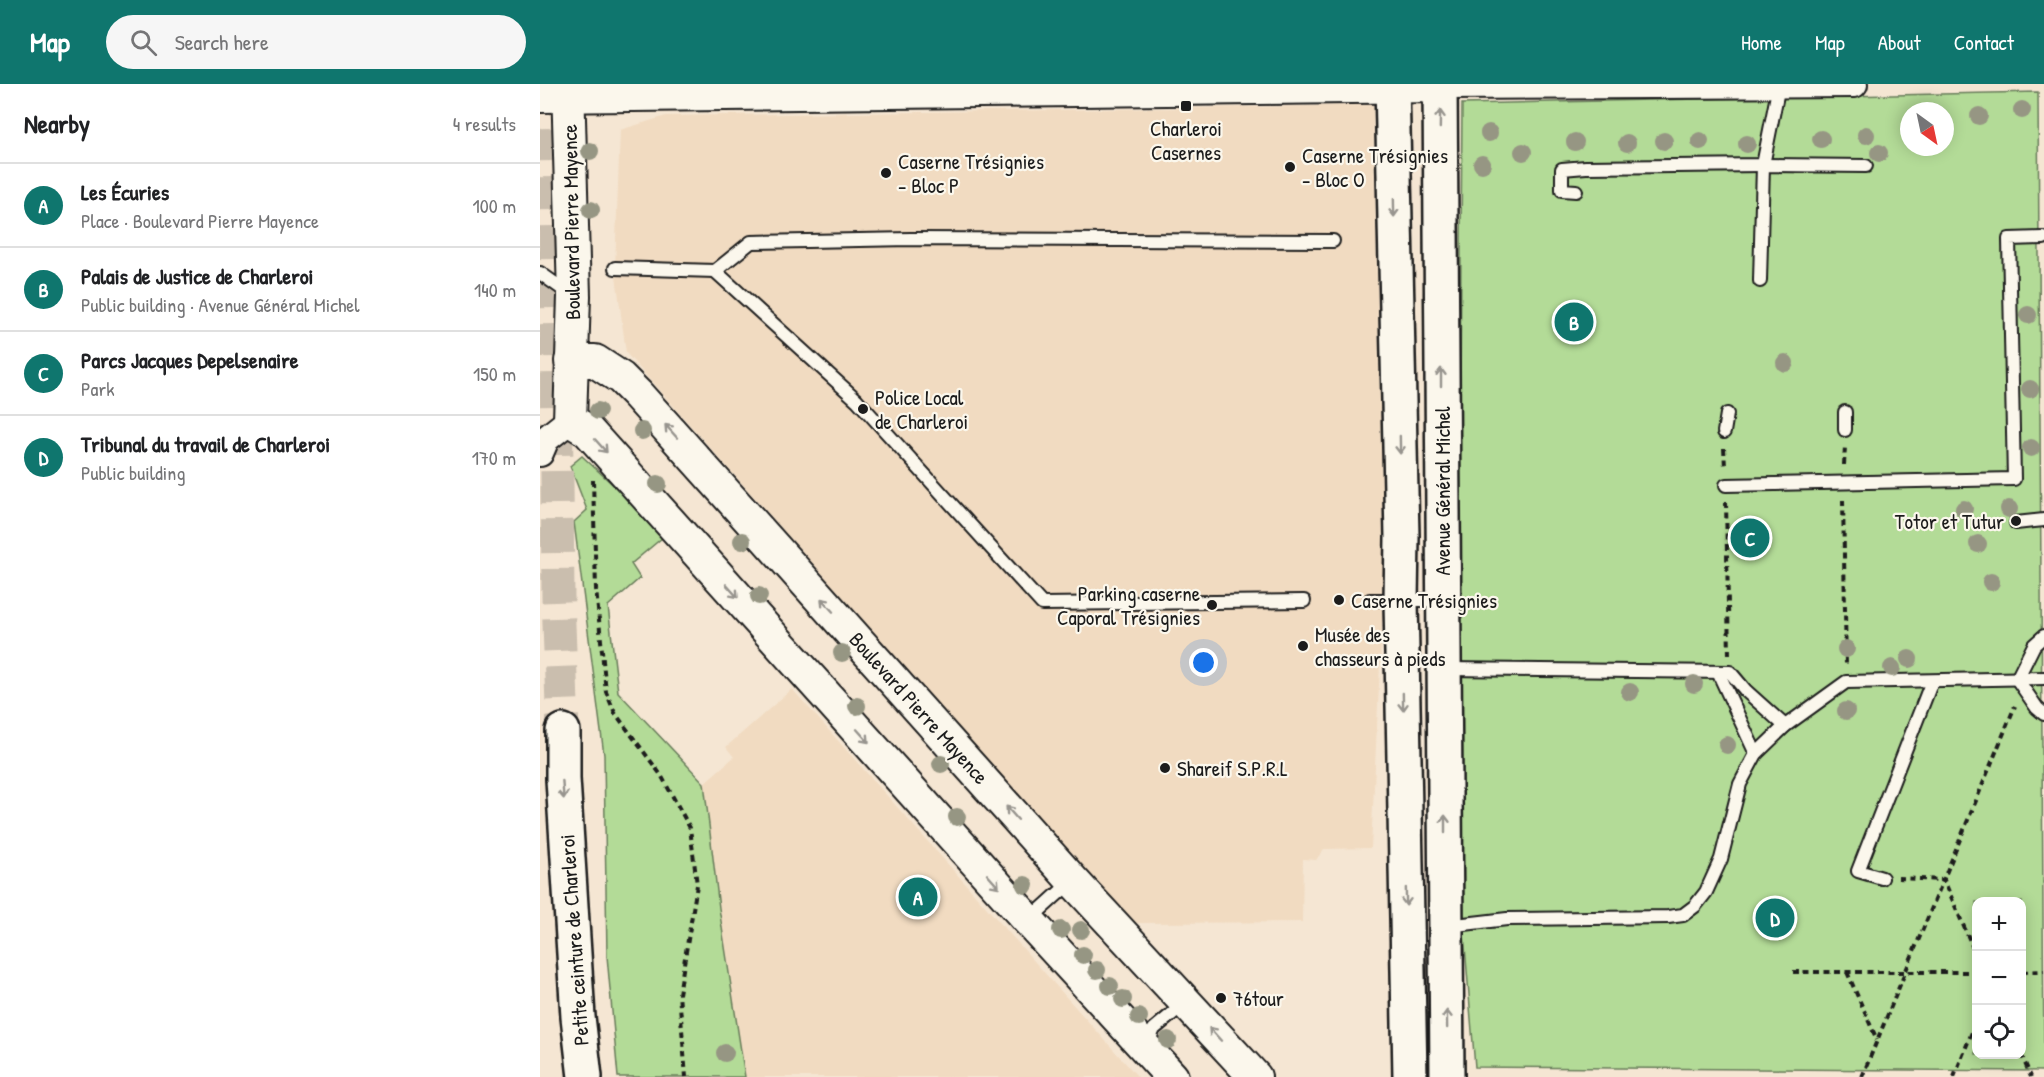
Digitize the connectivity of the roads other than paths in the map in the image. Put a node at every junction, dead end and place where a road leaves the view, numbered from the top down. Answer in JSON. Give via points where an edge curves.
{"nodes":[{"id":1,"x":1854,"y":84,"type":"edge"},
{"id":2,"x":1392,"y":85,"type":"edge"},
{"id":3,"x":1440,"y":85,"type":"edge"},
{"id":4,"x":1779,"y":85,"type":"edge"},
{"id":5,"x":964,"y":87,"type":"edge"},
{"id":6,"x":608,"y":90,"type":"edge"},
{"id":7,"x":559,"y":92,"type":"edge"},
{"id":8,"x":1763,"y":165,"type":"junction"},
{"id":9,"x":1866,"y":166,"type":"dead end"},
{"id":10,"x":1576,"y":191,"type":"dead end"},
{"id":11,"x":2044,"y":238,"type":"edge"},
{"id":12,"x":1333,"y":241,"type":"dead end"},
{"id":13,"x":615,"y":268,"type":"dead end"},
{"id":14,"x":715,"y":271,"type":"junction"},
{"id":15,"x":540,"y":273,"type":"edge"},
{"id":16,"x":1760,"y":281,"type":"dead end"},
{"id":17,"x":574,"y":296,"type":"junction"},
{"id":18,"x":572,"y":361,"type":"junction"},
{"id":19,"x":1845,"y":412,"type":"dead end"},
{"id":20,"x":1727,"y":414,"type":"dead end"},
{"id":21,"x":570,"y":420,"type":"junction"},
{"id":22,"x":1845,"y":430,"type":"road end"},
{"id":23,"x":1724,"y":432,"type":"road end"},
{"id":24,"x":540,"y":453,"type":"edge"},
{"id":25,"x":1726,"y":485,"type":"road end"},
{"id":26,"x":2044,"y":520,"type":"edge"},
{"id":27,"x":2016,"y":523,"type":"dead end"},
{"id":28,"x":1385,"y":600,"type":"junction"},
{"id":29,"x":1443,"y":600,"type":"junction"},
{"id":30,"x":1305,"y":601,"type":"dead end"},
{"id":31,"x":2044,"y":636,"type":"edge"},
{"id":32,"x":1444,"y":669,"type":"junction"},
{"id":33,"x":1724,"y":672,"type":"junction"},
{"id":34,"x":2044,"y":678,"type":"edge"},
{"id":35,"x":2017,"y":679,"type":"junction"},
{"id":36,"x":1932,"y":681,"type":"junction"},
{"id":37,"x":2044,"y":714,"type":"edge"},
{"id":38,"x":1785,"y":726,"type":"junction"},
{"id":39,"x":563,"y":731,"type":"tunnel mouth"},
{"id":40,"x":1756,"y":754,"type":"junction"},
{"id":41,"x":1882,"y":878,"type":"road end"},
{"id":42,"x":1072,"y":881,"type":"junction"},
{"id":43,"x":1028,"y":920,"type":"junction"},
{"id":44,"x":1446,"y":926,"type":"junction"},
{"id":45,"x":1186,"y":1002,"type":"junction"},
{"id":46,"x":1146,"y":1049,"type":"junction"},
{"id":47,"x":585,"y":1077,"type":"edge"},
{"id":48,"x":1172,"y":1077,"type":"edge"},
{"id":49,"x":1255,"y":1077,"type":"edge"},
{"id":50,"x":1410,"y":1077,"type":"edge"},
{"id":51,"x":1447,"y":1077,"type":"edge"}],
"edges":[{"from":1,"to":4,"type":"street"},
{"from":2,"to":3,"type":"street"},
{"from":2,"to":5,"type":"street"},
{"from":2,"to":28,"type":"main road","name":"Avenue Général Michel","one_way":true,"via":[[1402,537]]},
{"from":3,"to":4,"type":"street"},
{"from":29,"to":3,"type":"main road","name":"Avenue Général Michel","one_way":true},
{"from":4,"to":8,"type":"lane"},
{"from":5,"to":6,"type":"street"},
{"from":6,"to":7,"type":"street"},
{"from":7,"to":17,"type":"street","name":"Boulevard Pierre Mayence"},
{"from":8,"to":9,"type":"lane"},
{"from":8,"to":10,"type":"lane","via":[[1562,169],[1562,190]]},
{"from":8,"to":16,"type":"lane"},
{"from":11,"to":25,"type":"lane","via":[[2009,239],[2014,479]]},
{"from":12,"to":14,"type":"lane","via":[[751,242]]},
{"from":13,"to":14,"type":"lane"},
{"from":14,"to":30,"type":"lane","via":[[857,400],[1042,604]]},
{"from":15,"to":17,"type":"lane"},
{"from":17,"to":18,"type":"street","name":"Boulevard Pierre Mayence"},
{"from":18,"to":21,"type":"street","name":"Boulevard Pierre Mayence"},
{"from":42,"to":18,"type":"street","name":"Boulevard Pierre Mayence","one_way":true,"via":[[637,394],[595,361]]},
{"from":19,"to":22,"type":"lane"},
{"from":20,"to":23,"type":"lane"},
{"from":21,"to":24,"type":"street","via":[[546,439]]},
{"from":21,"to":43,"type":"street","one_way":true,"via":[[588,431]]},
{"from":26,"to":27,"type":"lane"},
{"from":28,"to":29,"type":"lane"},
{"from":28,"to":50,"type":"main road","name":"Avenue Général Michel","one_way":true},
{"from":29,"to":32,"type":"main road","name":"Avenue Général Michel"},
{"from":31,"to":35,"type":"lane","via":[[2034,645]]},
{"from":32,"to":33,"type":"lane"},
{"from":44,"to":32,"type":"main road","name":"Avenue Général Michel","one_way":true},
{"from":33,"to":38,"type":"lane"},
{"from":33,"to":40,"type":"lane"},
{"from":34,"to":35,"type":"lane"},
{"from":35,"to":36,"type":"lane"},
{"from":35,"to":37,"type":"lane"},
{"from":36,"to":38,"type":"lane","via":[[1846,682]]},
{"from":36,"to":41,"type":"lane","via":[[1858,871]]},
{"from":38,"to":40,"type":"lane"},
{"from":39,"to":47,"type":"main road","name":"Petite ceinture de Charleroi","one_way":true,"via":[[570,898]]},
{"from":40,"to":44,"type":"lane","via":[[1740,784],[1706,892],[1683,915],[1507,919]]},
{"from":42,"to":43,"type":"lane"},
{"from":42,"to":45,"type":"street","name":"Boulevard Pierre Mayence"},
{"from":43,"to":46,"type":"street"},
{"from":51,"to":44,"type":"main road","name":"Avenue Général Michel","one_way":true},
{"from":45,"to":46,"type":"lane","via":[[1154,1029]]},
{"from":49,"to":45,"type":"street","name":"Boulevard Pierre Mayence","one_way":true},
{"from":46,"to":48,"type":"street"}]}
